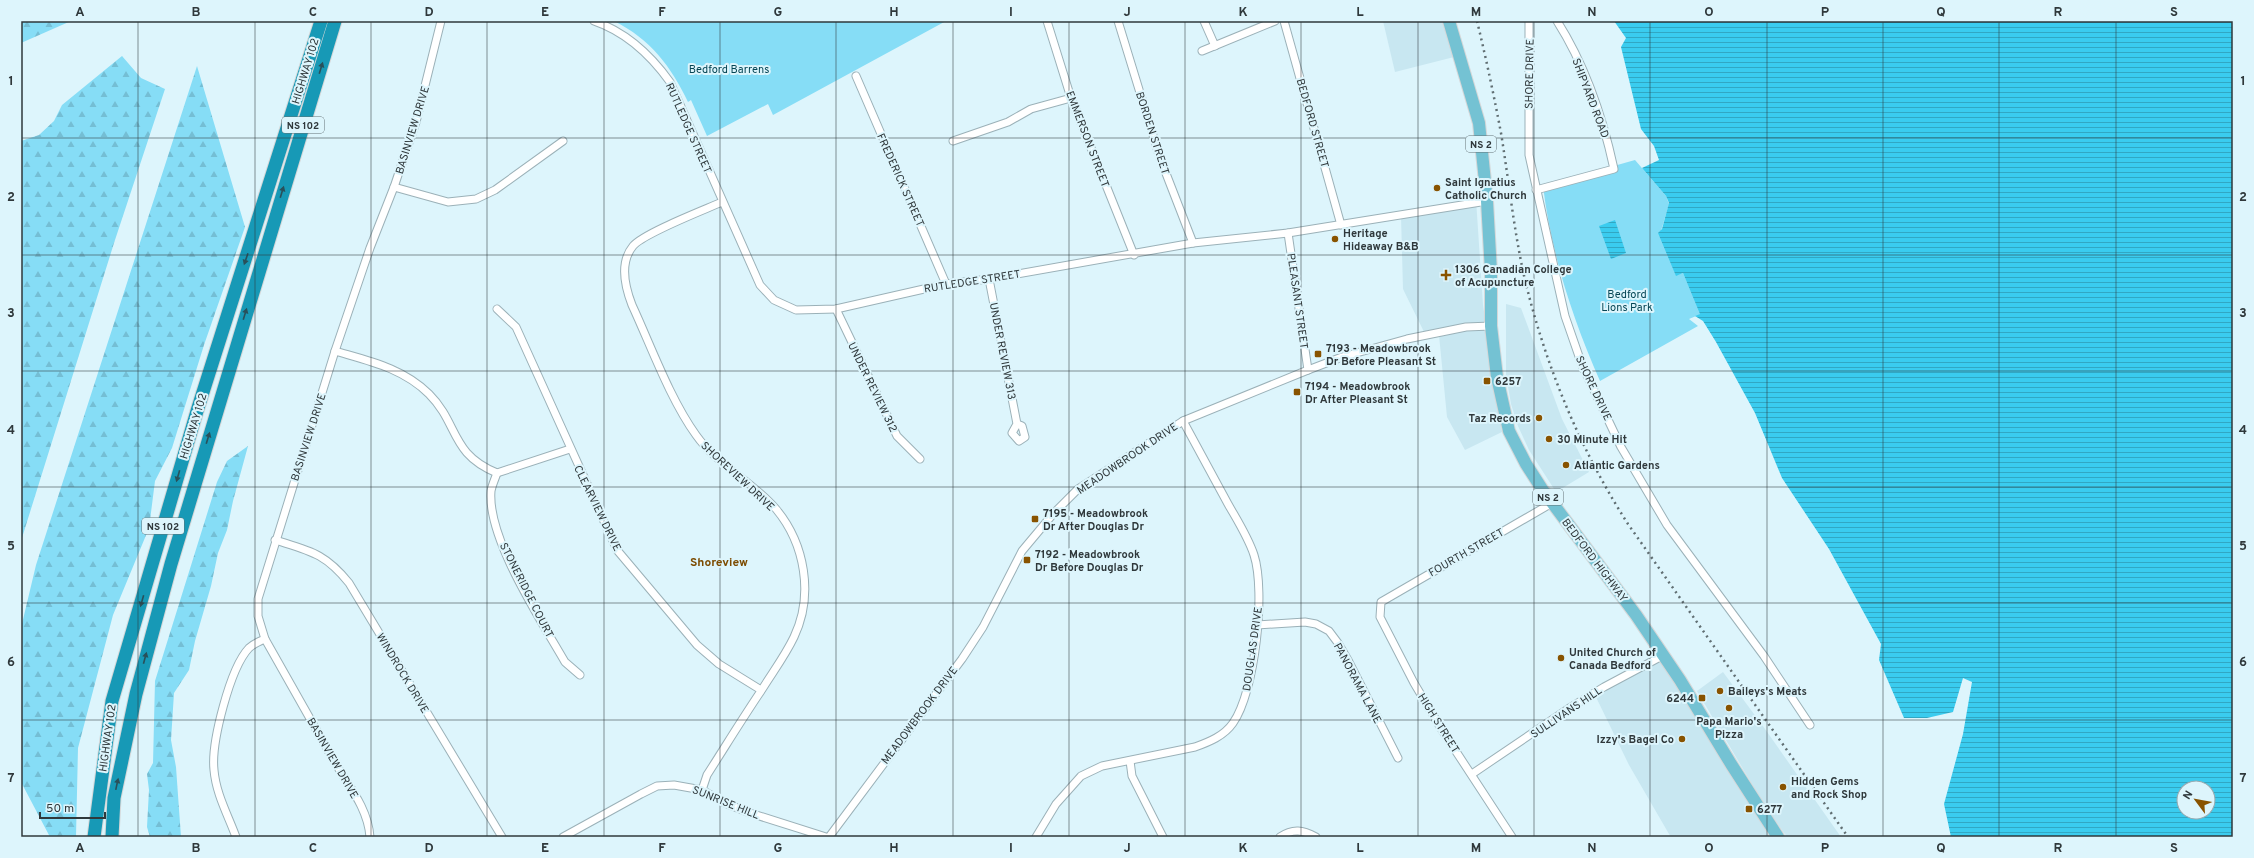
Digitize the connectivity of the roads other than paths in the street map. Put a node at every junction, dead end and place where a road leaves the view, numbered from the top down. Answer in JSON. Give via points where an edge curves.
{"nodes":[{"id":1,"x":321,"y":21,"type":"edge"},
{"id":2,"x":336,"y":21,"type":"edge"},
{"id":3,"x":441,"y":21,"type":"edge"},
{"id":4,"x":594,"y":21,"type":"edge"},
{"id":5,"x":1047,"y":21,"type":"edge"},
{"id":6,"x":1118,"y":21,"type":"edge"},
{"id":7,"x":1204,"y":21,"type":"edge"},
{"id":8,"x":1275,"y":21,"type":"edge"},
{"id":9,"x":1284,"y":21,"type":"edge"},
{"id":10,"x":1449,"y":21,"type":"edge"},
{"id":11,"x":1529,"y":21,"type":"edge"},
{"id":12,"x":1557,"y":21,"type":"edge"},
{"id":13,"x":1215,"y":46,"type":"junction"},
{"id":14,"x":1202,"y":51,"type":"dead end"},
{"id":15,"x":856,"y":76,"type":"dead end"},
{"id":16,"x":1071,"y":98,"type":"junction"},
{"id":17,"x":564,"y":141,"type":"dead end"},
{"id":18,"x":953,"y":141,"type":"dead end"},
{"id":19,"x":394,"y":187,"type":"junction"},
{"id":20,"x":1536,"y":190,"type":"junction"},
{"id":21,"x":722,"y":202,"type":"junction"},
{"id":22,"x":1487,"y":202,"type":"junction"},
{"id":23,"x":1341,"y":225,"type":"junction"},
{"id":24,"x":1288,"y":233,"type":"junction"},
{"id":25,"x":1193,"y":243,"type":"junction"},
{"id":26,"x":1134,"y":255,"type":"junction"},
{"id":27,"x":989,"y":279,"type":"junction"},
{"id":28,"x":946,"y":284,"type":"junction"},
{"id":29,"x":497,"y":309,"type":"dead end"},
{"id":30,"x":836,"y":309,"type":"junction"},
{"id":31,"x":1491,"y":326,"type":"junction"},
{"id":32,"x":335,"y":352,"type":"junction"},
{"id":33,"x":1308,"y":370,"type":"junction"},
{"id":34,"x":1183,"y":421,"type":"junction"},
{"id":35,"x":1017,"y":424,"type":"dead end"},
{"id":36,"x":570,"y":449,"type":"junction"},
{"id":37,"x":920,"y":459,"type":"dead end"},
{"id":38,"x":497,"y":473,"type":"junction"},
{"id":39,"x":1552,"y":503,"type":"junction"},
{"id":40,"x":275,"y":540,"type":"junction"},
{"id":41,"x":1381,"y":602,"type":"joint"},
{"id":42,"x":1257,"y":625,"type":"junction"},
{"id":43,"x":265,"y":639,"type":"junction"},
{"id":44,"x":1664,"y":655,"type":"junction"},
{"id":45,"x":580,"y":675,"type":"dead end"},
{"id":46,"x":761,"y":690,"type":"junction"},
{"id":47,"x":1810,"y":725,"type":"dead end"},
{"id":48,"x":1398,"y":758,"type":"dead end"},
{"id":49,"x":1130,"y":761,"type":"junction"},
{"id":50,"x":1472,"y":774,"type":"junction"},
{"id":51,"x":702,"y":790,"type":"junction"},
{"id":52,"x":94,"y":837,"type":"edge"},
{"id":53,"x":112,"y":837,"type":"edge"},
{"id":54,"x":236,"y":837,"type":"edge"},
{"id":55,"x":370,"y":837,"type":"edge"},
{"id":56,"x":502,"y":837,"type":"edge"},
{"id":57,"x":563,"y":837,"type":"edge"},
{"id":58,"x":828,"y":837,"type":"edge"},
{"id":59,"x":1036,"y":837,"type":"edge"},
{"id":60,"x":1163,"y":837,"type":"edge"},
{"id":61,"x":1280,"y":837,"type":"edge"},
{"id":62,"x":1316,"y":837,"type":"edge"},
{"id":63,"x":1512,"y":837,"type":"edge"},
{"id":64,"x":1778,"y":837,"type":"edge"}],
"edges":[{"from":1,"to":52,"type":"highway","name":"HIGHWAY 102","number":"NS 102","one_way":true,"via":[[197,411],[112,701]]},
{"from":53,"to":2,"type":"highway","name":"HIGHWAY 102","number":"NS 102","one_way":true,"via":[[114,798],[136,694],[171,564]]},
{"from":3,"to":19,"type":"street","name":"BASINVIEW DRIVE","via":[[416,122]]},
{"from":4,"to":21,"type":"street","name":"RUTLEDGE STREET","via":[[616,31],[655,60],[670,82]]},
{"from":5,"to":16,"type":"street","name":"EMMERSON STREET"},
{"from":6,"to":25,"type":"street","name":"BORDEN STREET","via":[[1160,158]]},
{"from":7,"to":13,"type":"street"},
{"from":8,"to":13,"type":"street"},
{"from":9,"to":23,"type":"street","name":"BEDFORD STREET"},
{"from":10,"to":22,"type":"main road","name":"BEDFORD HIGHWAY","number":"NS 2","via":[[1479,123]]},
{"from":11,"to":20,"type":"street","name":"SHORE DRIVE","via":[[1529,155]]},
{"from":12,"to":20,"type":"street","name":"SHIPYARD ROAD","via":[[1568,39],[1596,104],[1614,169]]},
{"from":13,"to":14,"type":"street"},
{"from":15,"to":28,"type":"street","name":"FREDERICK STREET"},
{"from":16,"to":18,"type":"street","via":[[1031,109],[1008,122]]},
{"from":16,"to":26,"type":"street","name":"EMMERSON STREET"},
{"from":17,"to":19,"type":"street","via":[[495,190],[476,199],[448,202]]},
{"from":19,"to":32,"type":"street","name":"BASINVIEW DRIVE","via":[[370,248]]},
{"from":20,"to":47,"type":"street","name":"SHORE DRIVE","via":[[1567,323],[1582,365],[1621,447],[1668,525],[1764,656]]},
{"from":21,"to":30,"type":"street","name":"RUTLEDGE STREET","via":[[760,284],[774,300],[796,310]]},
{"from":21,"to":46,"type":"street","name":"SHOREVIEW DRIVE","via":[[647,236],[633,246],[626,260],[624,273],[626,290],[632,305],[692,429],[707,450],[776,509],[791,531],[802,558],[802,612],[795,635]]},
{"from":22,"to":23,"type":"street","name":"RUTLEDGE STREET"},
{"from":22,"to":31,"type":"main road","name":"BEDFORD HIGHWAY","number":"NS 2"},
{"from":23,"to":24,"type":"street","name":"RUTLEDGE STREET"},
{"from":24,"to":25,"type":"street","name":"RUTLEDGE STREET"},
{"from":24,"to":33,"type":"street","name":"PLEASANT STREET"},
{"from":25,"to":26,"type":"street","name":"RUTLEDGE STREET"},
{"from":26,"to":27,"type":"street","name":"RUTLEDGE STREET"},
{"from":27,"to":28,"type":"street","name":"RUTLEDGE STREET"},
{"from":27,"to":35,"type":"street","name":"UNDER REVIEW 313"},
{"from":28,"to":30,"type":"street","name":"RUTLEDGE STREET"},
{"from":29,"to":36,"type":"street","name":"CLEARVIEW DRIVE","via":[[516,327]]},
{"from":30,"to":37,"type":"street","name":"UNDER REVIEW 312","via":[[897,436]]},
{"from":31,"to":33,"type":"street","name":"MEADOWBROOK DRIVE","via":[[1466,327],[1408,339],[1342,357]]},
{"from":31,"to":39,"type":"main road","name":"BEDFORD HIGHWAY","number":"NS 2","via":[[1497,377],[1509,431],[1526,464]]},
{"from":32,"to":38,"type":"street","via":[[397,370],[417,382],[437,404],[469,458]]},
{"from":32,"to":40,"type":"street","name":"BASINVIEW DRIVE"},
{"from":33,"to":34,"type":"street","name":"MEADOWBROOK DRIVE"},
{"from":34,"to":42,"type":"street","name":"DOUGLAS DRIVE","via":[[1254,554],[1259,574]]},
{"from":34,"to":58,"type":"street","name":"MEADOWBROOK DRIVE","via":[[1078,489],[1053,514],[1022,551],[983,627],[962,659]]},
{"from":36,"to":38,"type":"street"},
{"from":36,"to":46,"type":"street","name":"CLEARVIEW DRIVE","via":[[617,550],[697,645],[719,664]]},
{"from":38,"to":45,"type":"street","name":"STONERIDGE COURT","via":[[492,490],[492,504],[495,526],[505,552],[564,662]]},
{"from":39,"to":41,"type":"street","name":"FOURTH STREET"},
{"from":39,"to":44,"type":"main road","name":"BEDFORD HIGHWAY","number":"NS 2"},
{"from":40,"to":43,"type":"street","name":"BASINVIEW DRIVE","via":[[258,598],[258,616]]},
{"from":40,"to":56,"type":"street","name":"WINDROCK DRIVE","via":[[324,557],[349,583]]},
{"from":41,"to":50,"type":"street","name":"HIGH STREET","via":[[1380,617],[1414,683]]},
{"from":42,"to":48,"type":"street","name":"PANORAMA LANE","via":[[1305,622],[1316,624],[1328,631],[1348,660]]},
{"from":42,"to":49,"type":"street","name":"DOUGLAS DRIVE","via":[[1246,695],[1232,725],[1220,735],[1195,748]]},
{"from":43,"to":54,"type":"street","via":[[250,647],[243,657],[232,681],[216,733],[214,769],[217,789]]},
{"from":43,"to":55,"type":"street","name":"BASINVIEW DRIVE","via":[[357,797],[369,824]]},
{"from":44,"to":50,"type":"street","name":"SULLIVANS HILL","via":[[1584,699]]},
{"from":44,"to":64,"type":"main road","name":"BEDFORD HIGHWAY","number":"NS 2"},
{"from":46,"to":51,"type":"street","name":"SHOREVIEW DRIVE","via":[[707,775]]},
{"from":49,"to":59,"type":"street","name":"DOUGLAS DRIVE","via":[[1102,766],[1081,776],[1056,804]]},
{"from":49,"to":60,"type":"street","via":[[1132,776]]},
{"from":50,"to":63,"type":"street","name":"HIGH STREET"},
{"from":51,"to":57,"type":"street","name":"SUNRISE HILL","via":[[679,785],[657,786]]},
{"from":51,"to":58,"type":"street","name":"SUNRISE HILL","via":[[750,813]]},
{"from":61,"to":62,"type":"street","via":[[1288,832],[1303,831]]}]}
